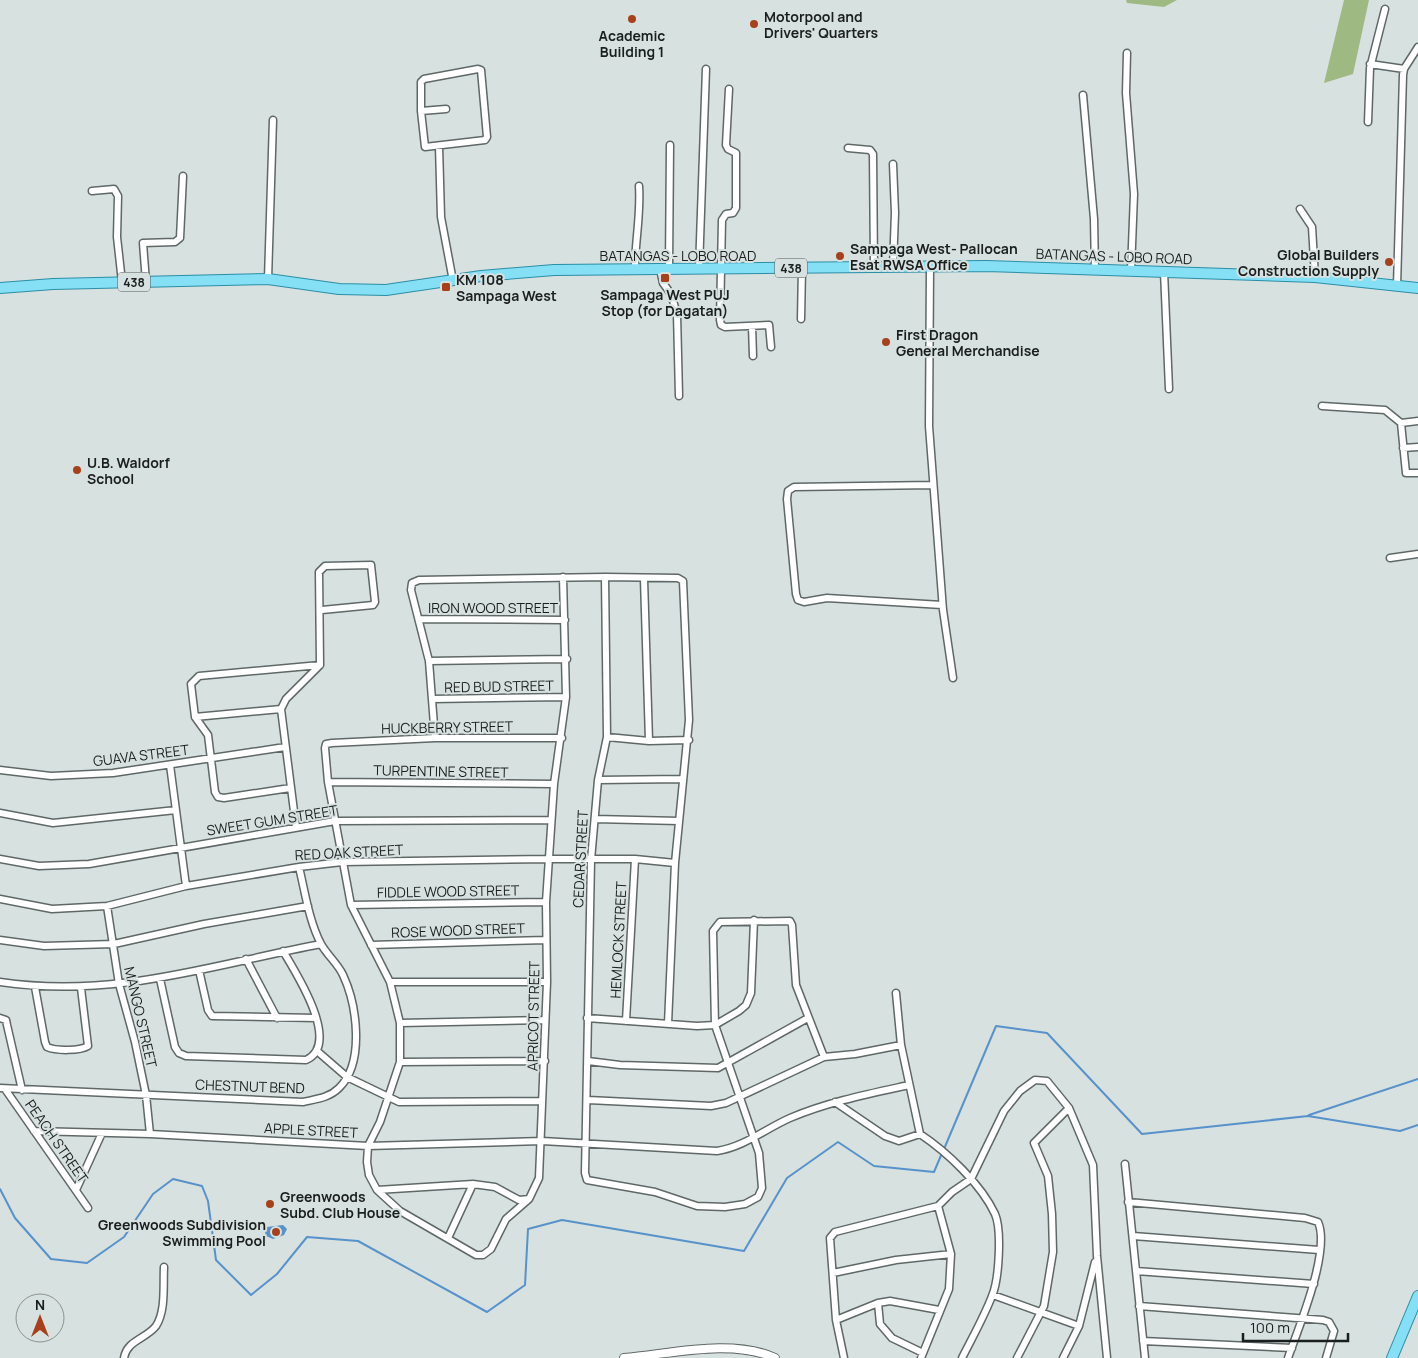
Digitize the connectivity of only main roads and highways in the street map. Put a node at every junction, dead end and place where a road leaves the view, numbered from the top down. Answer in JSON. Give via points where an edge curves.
{"nodes":[{"id":1,"x":0,"y":288,"type":"edge"},
{"id":2,"x":1418,"y":288,"type":"edge"},
{"id":3,"x":1418,"y":1296,"type":"edge"},
{"id":4,"x":1392,"y":1358,"type":"edge"}],
"edges":[{"from":1,"to":2,"type":"main road","name":"BATANGAS - LOBO ROAD","number":"438","via":[[268,279],[386,290],[481,276],[554,270],[1024,266],[1315,277]]},
{"from":3,"to":4,"type":"main road"}]}
